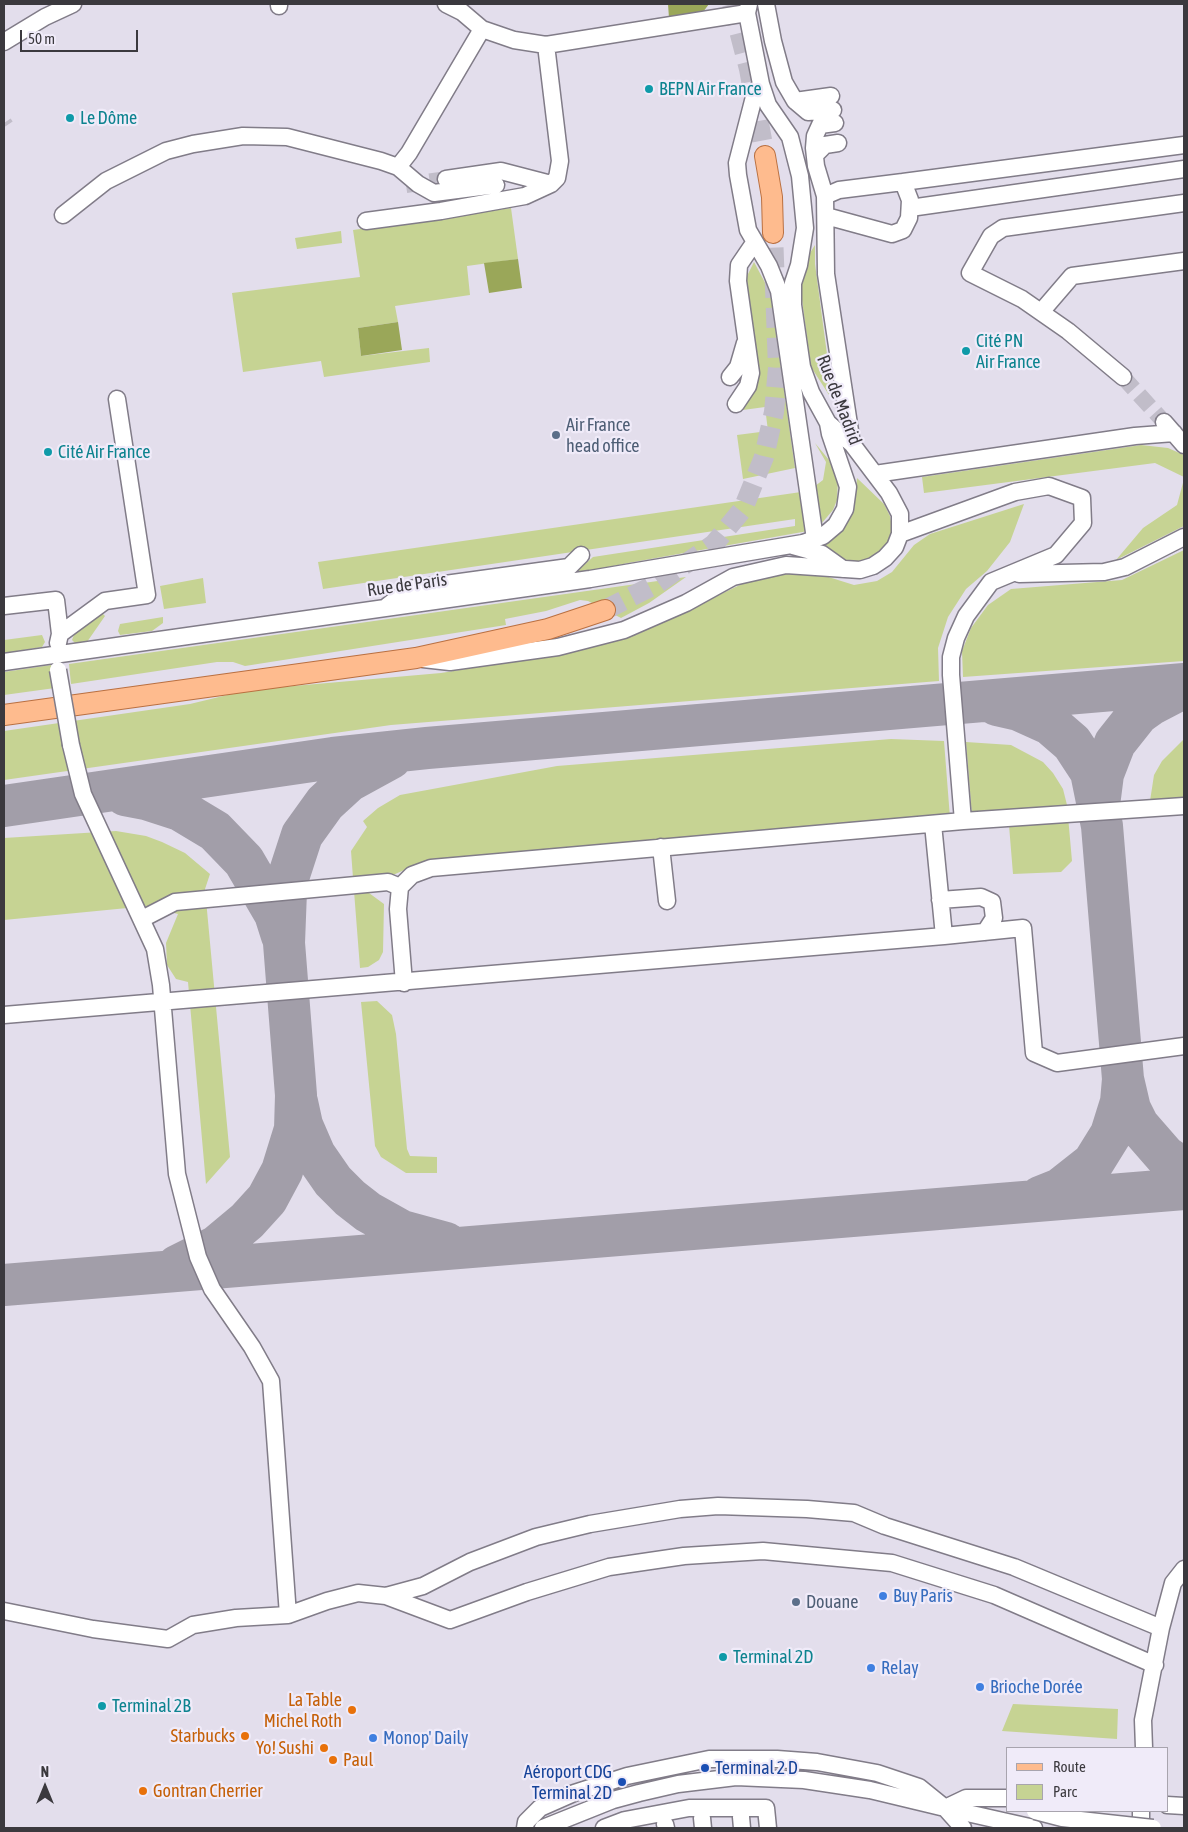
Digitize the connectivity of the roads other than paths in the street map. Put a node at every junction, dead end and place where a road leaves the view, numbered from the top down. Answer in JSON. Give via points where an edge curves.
{"nodes":[{"id":1,"x":72,"y":4,"type":"edge"},
{"id":2,"x":446,"y":4,"type":"edge"},
{"id":3,"x":766,"y":4,"type":"edge"},
{"id":4,"x":746,"y":7,"type":"edge"},
{"id":5,"x":482,"y":29,"type":"junction"},
{"id":6,"x":4,"y":42,"type":"edge"},
{"id":7,"x":546,"y":46,"type":"junction"},
{"id":8,"x":761,"y":84,"type":"junction"},
{"id":9,"x":835,"y":121,"type":"junction"},
{"id":10,"x":1184,"y":145,"type":"edge"},
{"id":11,"x":815,"y":155,"type":"junction"},
{"id":12,"x":765,"y":156,"type":"tunnel mouth"},
{"id":13,"x":398,"y":167,"type":"junction"},
{"id":14,"x":1184,"y":170,"type":"edge"},
{"id":15,"x":800,"y":176,"type":"junction"},
{"id":16,"x":446,"y":179,"type":"tunnel mouth"},
{"id":17,"x":903,"y":182,"type":"junction"},
{"id":18,"x":496,"y":184,"type":"dead end"},
{"id":19,"x":550,"y":184,"type":"junction"},
{"id":20,"x":1184,"y":203,"type":"edge"},
{"id":21,"x":825,"y":206,"type":"junction"},
{"id":22,"x":910,"y":208,"type":"junction"},
{"id":23,"x":63,"y":216,"type":"dead end"},
{"id":24,"x":366,"y":221,"type":"dead end"},
{"id":25,"x":773,"y":232,"type":"tunnel mouth"},
{"id":26,"x":754,"y":243,"type":"junction"},
{"id":27,"x":1184,"y":261,"type":"edge"},
{"id":28,"x":1041,"y":312,"type":"junction"},
{"id":29,"x":745,"y":341,"type":"junction"},
{"id":30,"x":730,"y":377,"type":"dead end"},
{"id":31,"x":1123,"y":377,"type":"tunnel mouth"},
{"id":32,"x":117,"y":399,"type":"dead end"},
{"id":33,"x":736,"y":404,"type":"dead end"},
{"id":34,"x":828,"y":423,"type":"junction"},
{"id":35,"x":1174,"y":433,"type":"edge"},
{"id":36,"x":852,"y":444,"type":"junction"},
{"id":37,"x":875,"y":474,"type":"junction"},
{"id":38,"x":900,"y":534,"type":"junction"},
{"id":39,"x":1184,"y":537,"type":"edge"},
{"id":40,"x":815,"y":539,"type":"junction"},
{"id":41,"x":788,"y":545,"type":"junction"},
{"id":42,"x":581,"y":555,"type":"dead end"},
{"id":43,"x":843,"y":569,"type":"junction"},
{"id":44,"x":1007,"y":574,"type":"junction"},
{"id":45,"x":4,"y":606,"type":"edge"},
{"id":46,"x":384,"y":608,"type":"junction"},
{"id":47,"x":605,"y":610,"type":"tunnel mouth"},
{"id":48,"x":60,"y":634,"type":"junction"},
{"id":49,"x":416,"y":658,"type":"junction"},
{"id":50,"x":4,"y":662,"type":"edge"},
{"id":51,"x":57,"y":662,"type":"junction"},
{"id":52,"x":4,"y":715,"type":"edge"},
{"id":53,"x":1184,"y":806,"type":"edge"},
{"id":54,"x":963,"y":821,"type":"junction"},
{"id":55,"x":933,"y":824,"type":"junction"},
{"id":56,"x":661,"y":847,"type":"junction"},
{"id":57,"x":400,"y":887,"type":"junction"},
{"id":58,"x":940,"y":900,"type":"junction"},
{"id":59,"x":666,"y":901,"type":"dead end"},
{"id":60,"x":142,"y":918,"type":"junction"},
{"id":61,"x":985,"y":932,"type":"junction"},
{"id":62,"x":944,"y":936,"type":"junction"},
{"id":63,"x":404,"y":982,"type":"junction"},
{"id":64,"x":163,"y":1003,"type":"junction"},
{"id":65,"x":4,"y":1015,"type":"edge"},
{"id":66,"x":1184,"y":1046,"type":"edge"},
{"id":67,"x":1184,"y":1569,"type":"edge"},
{"id":68,"x":386,"y":1596,"type":"junction"},
{"id":69,"x":4,"y":1611,"type":"edge"},
{"id":70,"x":288,"y":1615,"type":"junction"},
{"id":71,"x":1162,"y":1628,"type":"junction"},
{"id":72,"x":1155,"y":1665,"type":"junction"},
{"id":73,"x":1144,"y":1747,"type":"edge"},
{"id":74,"x":989,"y":1797,"type":"junction"},
{"id":75,"x":1006,"y":1798,"type":"edge"},
{"id":76,"x":1006,"y":1802,"type":"edge"},
{"id":77,"x":1168,"y":1805,"type":"edge"},
{"id":78,"x":1184,"y":1806,"type":"edge"},
{"id":79,"x":946,"y":1808,"type":"junction"},
{"id":80,"x":1039,"y":1812,"type":"edge"},
{"id":81,"x":1141,"y":1812,"type":"edge"},
{"id":82,"x":525,"y":1828,"type":"edge"},
{"id":83,"x":543,"y":1828,"type":"edge"},
{"id":84,"x":604,"y":1828,"type":"edge"},
{"id":85,"x":768,"y":1828,"type":"edge"},
{"id":86,"x":963,"y":1828,"type":"edge"},
{"id":87,"x":1034,"y":1828,"type":"edge"},
{"id":88,"x":1140,"y":1828,"type":"edge"},
{"id":89,"x":1153,"y":1828,"type":"edge"}],
"edges":[{"from":1,"to":6,"type":"street"},
{"from":2,"to":5,"type":"street","via":[[462,12]]},
{"from":3,"to":9,"type":"street","via":[[784,82],[795,101]]},
{"from":4,"to":7,"type":"street"},
{"from":4,"to":8,"type":"street","name":"Rue de Madrid"},
{"from":5,"to":7,"type":"street"},
{"from":5,"to":13,"type":"street"},
{"from":7,"to":19,"type":"street","via":[[560,161],[557,178]]},
{"from":8,"to":15,"type":"street","name":"Rue de Madrid","via":[[768,105],[790,137]]},
{"from":8,"to":26,"type":"street","via":[[755,93],[737,163],[748,230]]},
{"from":9,"to":11,"type":"street","via":[[825,145]]},
{"from":9,"to":11,"type":"street","via":[[815,136]]},
{"from":10,"to":17,"type":"street"},
{"from":11,"to":21,"type":"street"},
{"from":12,"to":25,"type":"main road","via":[[772,197]]},
{"from":13,"to":18,"type":"street","via":[[434,193]]},
{"from":13,"to":23,"type":"street","via":[[287,137],[243,136],[166,151],[106,181]]},
{"from":14,"to":22,"type":"street"},
{"from":15,"to":21,"type":"street"},
{"from":15,"to":34,"type":"street","name":"Rue de Madrid","via":[[805,228],[799,265],[792,283],[793,305],[802,367]]},
{"from":16,"to":19,"type":"street","via":[[501,171]]},
{"from":17,"to":21,"type":"street","via":[[839,190]]},
{"from":17,"to":22,"type":"street"},
{"from":19,"to":24,"type":"street","via":[[525,196]]},
{"from":20,"to":28,"type":"street","via":[[1004,228],[991,236],[970,274]]},
{"from":21,"to":22,"type":"street","via":[[892,234],[903,230]]},
{"from":21,"to":36,"type":"street","via":[[826,274]]},
{"from":26,"to":29,"type":"street","via":[[739,265]]},
{"from":26,"to":40,"type":"street","via":[[769,266],[779,291]]},
{"from":27,"to":28,"type":"street","via":[[1072,276]]},
{"from":28,"to":31,"type":"street"},
{"from":29,"to":30,"type":"street","via":[[738,367]]},
{"from":29,"to":33,"type":"street","via":[[751,373],[748,386]]},
{"from":32,"to":48,"type":"street","via":[[147,595],[105,601]]},
{"from":34,"to":36,"type":"street"},
{"from":34,"to":40,"type":"street","name":"Rue de Madrid","via":[[848,487],[845,509],[836,525]]},
{"from":35,"to":37,"type":"street"},
{"from":36,"to":37,"type":"street"},
{"from":37,"to":38,"type":"street","via":[[900,514]]},
{"from":38,"to":43,"type":"street","via":[[895,547],[873,566],[860,570]]},
{"from":38,"to":44,"type":"street","via":[[1014,492],[1048,486],[1082,498],[1083,523],[1056,555]]},
{"from":39,"to":44,"type":"street","via":[[1124,567],[1104,572]]},
{"from":40,"to":41,"type":"street","name":"Rue de Paris"},
{"from":41,"to":43,"type":"street","via":[[822,554]]},
{"from":41,"to":46,"type":"street","name":"Rue de Paris","via":[[590,579]]},
{"from":42,"to":46,"type":"street","via":[[569,567],[409,589]]},
{"from":43,"to":49,"type":"street","via":[[786,564],[733,577],[686,603],[624,630],[558,647],[450,662]]},
{"from":44,"to":54,"type":"street","via":[[991,582],[982,593],[966,616],[953,648],[951,675]]},
{"from":45,"to":48,"type":"street","via":[[56,600]]},
{"from":46,"to":51,"type":"street","name":"Rue de Paris"},
{"from":47,"to":49,"type":"main road","via":[[548,629]]},
{"from":48,"to":51,"type":"street"},
{"from":49,"to":52,"type":"main road"},
{"from":50,"to":51,"type":"street","name":"Rue de Paris"},
{"from":51,"to":60,"type":"street","bridge":true,"via":[[83,794]]},
{"from":53,"to":54,"type":"street"},
{"from":54,"to":55,"type":"street"},
{"from":55,"to":56,"type":"street"},
{"from":55,"to":58,"type":"street"},
{"from":56,"to":57,"type":"street","via":[[430,868],[412,875]]},
{"from":56,"to":59,"type":"street"},
{"from":57,"to":60,"type":"street","via":[[388,882],[175,902]]},
{"from":57,"to":63,"type":"street","via":[[398,909]]},
{"from":58,"to":61,"type":"street","via":[[981,897],[992,902],[994,918]]},
{"from":58,"to":62,"type":"street"},
{"from":60,"to":64,"type":"street","via":[[155,950]]},
{"from":61,"to":62,"type":"street"},
{"from":61,"to":66,"type":"street","via":[[1023,928],[1034,1053],[1057,1063]]},
{"from":62,"to":63,"type":"street"},
{"from":63,"to":64,"type":"street"},
{"from":64,"to":65,"type":"street"},
{"from":64,"to":70,"type":"street","via":[[176,1166],[187,1219],[202,1269],[271,1381]]},
{"from":67,"to":71,"type":"street","via":[[1173,1583]]},
{"from":68,"to":70,"type":"street","via":[[358,1594],[327,1600]]},
{"from":68,"to":71,"type":"street","via":[[423,1586],[470,1562],[536,1537],[590,1524],[718,1506],[806,1509],[854,1513],[1014,1567]]},
{"from":68,"to":72,"type":"street","via":[[450,1620],[526,1592],[609,1567],[684,1556],[763,1552],[892,1563],[994,1595]]},
{"from":69,"to":70,"type":"street","via":[[93,1629],[168,1639],[193,1625]]},
{"from":71,"to":72,"type":"street"},
{"from":72,"to":73,"type":"street","via":[[1143,1720]]},
{"from":74,"to":75,"type":"street"},
{"from":74,"to":76,"type":"street"},
{"from":74,"to":79,"type":"street","via":[[966,1798]]},
{"from":77,"to":78,"type":"street"},
{"from":79,"to":82,"type":"street","via":[[919,1787],[877,1773],[817,1762],[709,1759],[627,1776],[574,1793],[540,1808],[526,1822]]},
{"from":79,"to":83,"type":"street","via":[[870,1790],[804,1780],[736,1777],[678,1784],[639,1793]]},
{"from":79,"to":86,"type":"street"},
{"from":79,"to":87,"type":"street"},
{"from":80,"to":89,"type":"street","bridge":true,"via":[[1062,1818]]},
{"from":81,"to":88,"type":"street"},
{"from":84,"to":85,"type":"street","via":[[625,1820],[689,1808],[766,1808]]}]}
